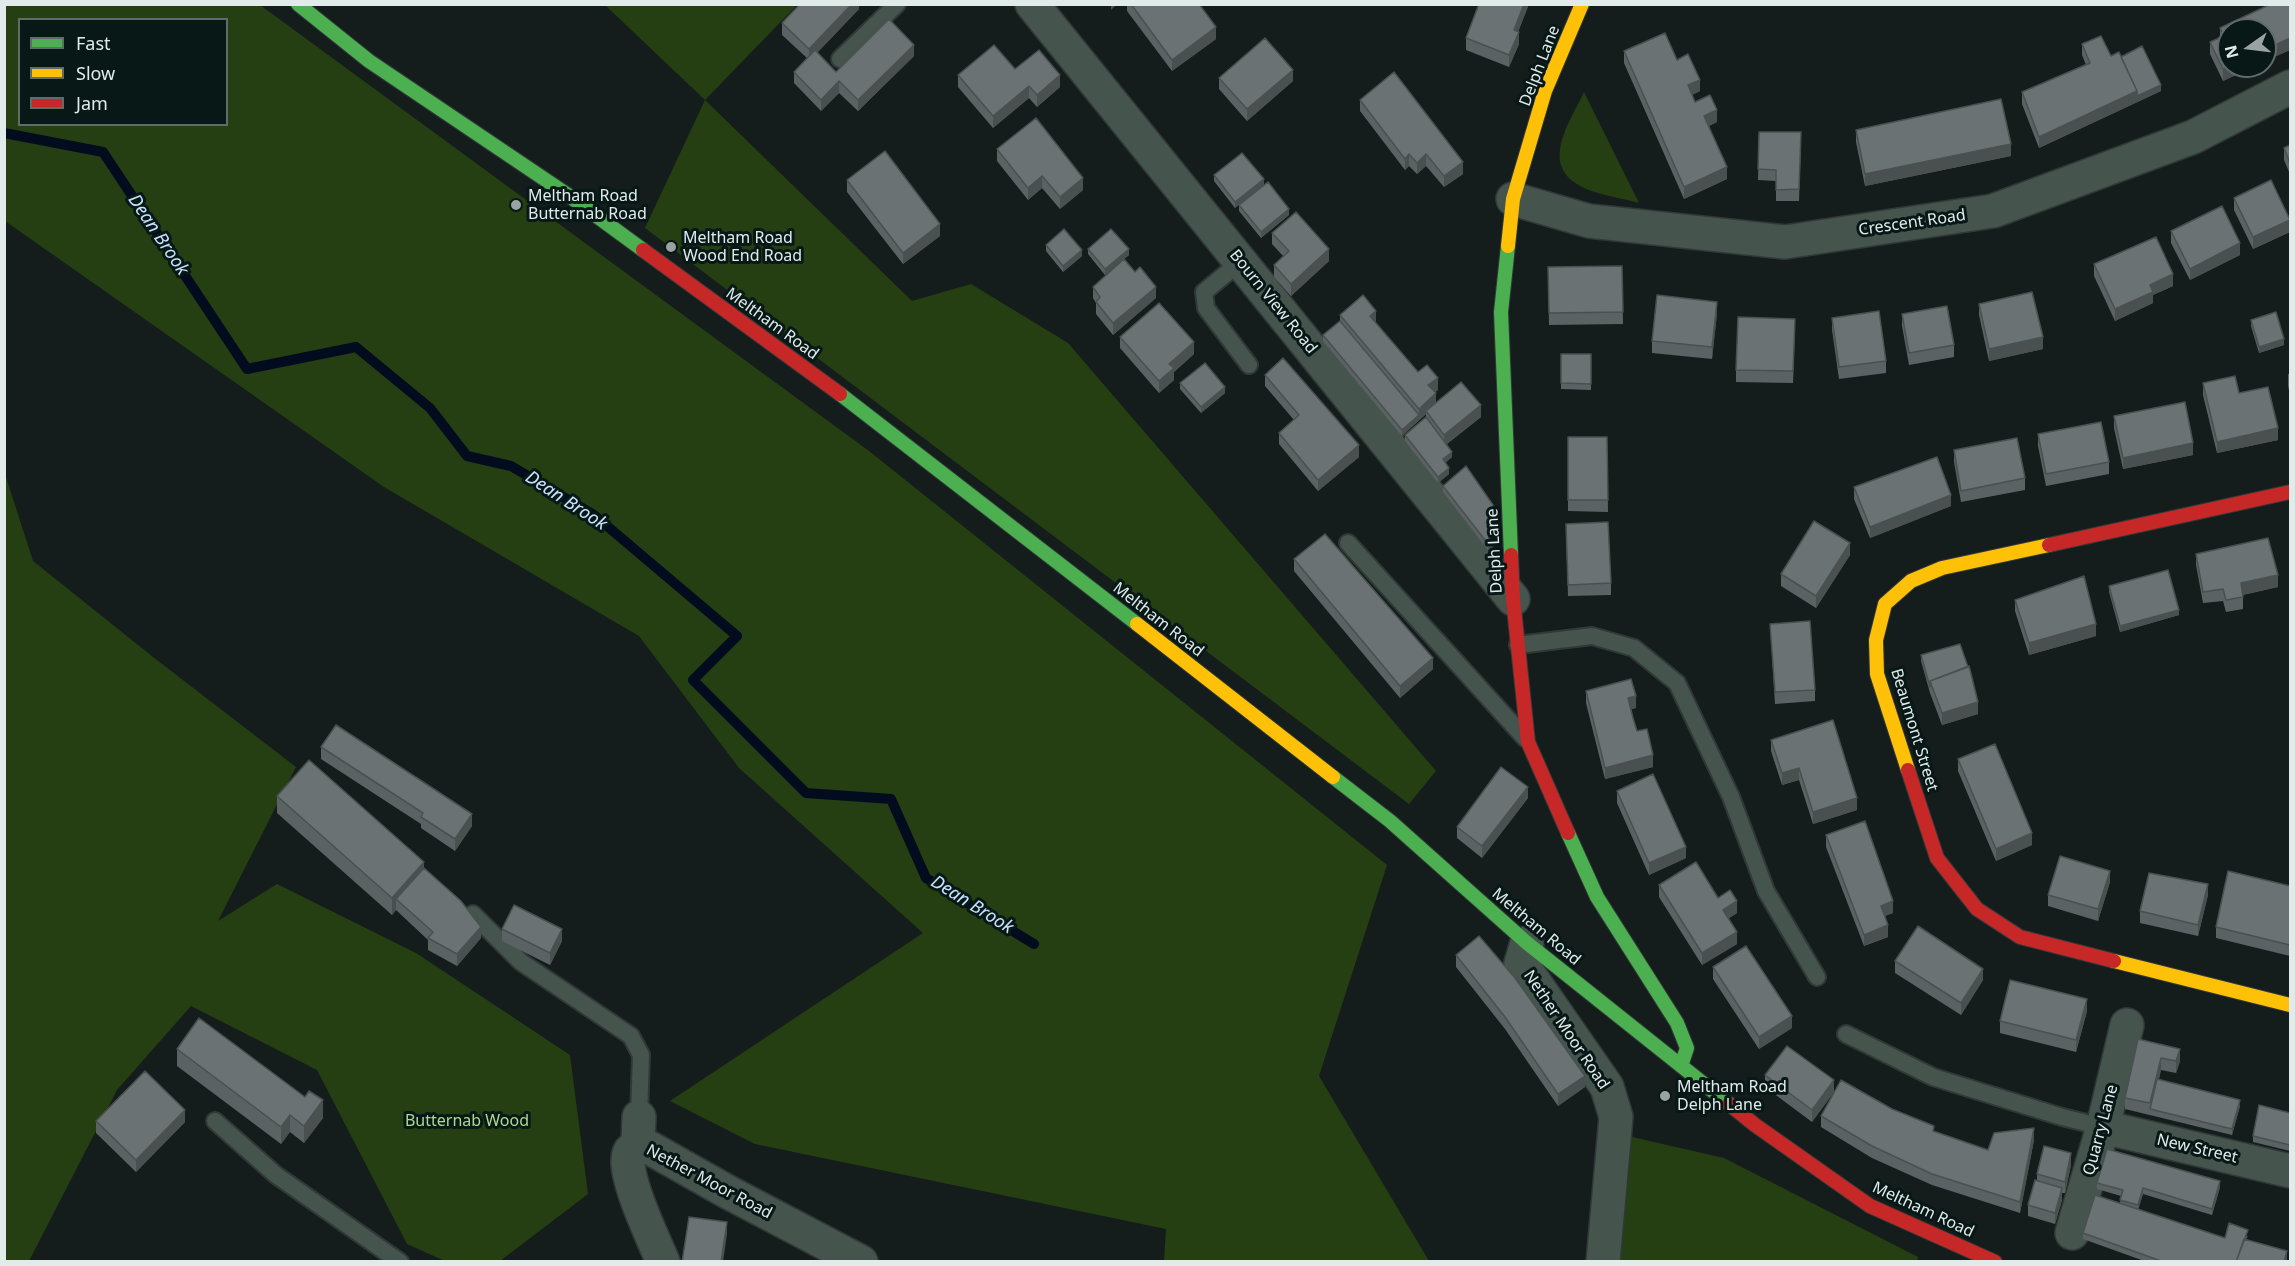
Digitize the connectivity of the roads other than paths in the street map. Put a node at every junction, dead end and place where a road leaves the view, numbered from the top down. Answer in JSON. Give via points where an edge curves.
{"nodes":[{"id":1,"x":298,"y":4,"type":"edge"},
{"id":2,"x":897,"y":4,"type":"edge"},
{"id":3,"x":1032,"y":4,"type":"edge"},
{"id":4,"x":1582,"y":4,"type":"edge"},
{"id":5,"x":840,"y":59,"type":"dead end"},
{"id":6,"x":2290,"y":87,"type":"edge"},
{"id":7,"x":1514,"y":199,"type":"junction"},
{"id":8,"x":1240,"y":262,"type":"junction"},
{"id":9,"x":1249,"y":365,"type":"dead end"},
{"id":10,"x":2290,"y":492,"type":"edge"},
{"id":11,"x":1348,"y":543,"type":"dead end"},
{"id":12,"x":1513,"y":599,"type":"junction"},
{"id":13,"x":1518,"y":645,"type":"junction"},
{"id":14,"x":1528,"y":742,"type":"junction"},
{"id":15,"x":473,"y":914,"type":"edge"},
{"id":16,"x":1527,"y":943,"type":"junction"},
{"id":17,"x":1817,"y":977,"type":"dead end"},
{"id":18,"x":2290,"y":1005,"type":"edge"},
{"id":19,"x":2127,"y":1025,"type":"dead end"},
{"id":20,"x":1846,"y":1034,"type":"dead end"},
{"id":21,"x":1680,"y":1066,"type":"junction"},
{"id":22,"x":215,"y":1121,"type":"dead end"},
{"id":23,"x":2103,"y":1127,"type":"junction"},
{"id":24,"x":639,"y":1131,"type":"junction"},
{"id":25,"x":2290,"y":1171,"type":"edge"},
{"id":26,"x":2072,"y":1233,"type":"dead end"},
{"id":27,"x":400,"y":1262,"type":"edge"},
{"id":28,"x":663,"y":1262,"type":"edge"},
{"id":29,"x":861,"y":1262,"type":"edge"},
{"id":30,"x":1603,"y":1262,"type":"edge"},
{"id":31,"x":1995,"y":1262,"type":"edge"}],
"edges":[{"from":1,"to":16,"type":"street","name":"Meltham Road","via":[[369,61],[568,195],[855,406],[1390,821]]},
{"from":2,"to":5,"type":"lane"},
{"from":3,"to":8,"type":"street","name":"Bourn View Road"},
{"from":4,"to":7,"type":"street","name":"Delph Lane","via":[[1545,91]]},
{"from":6,"to":7,"type":"street","name":"Crescent Road","via":[[2193,137],[1993,211],[1785,242],[1589,221]]},
{"from":7,"to":12,"type":"street","name":"Delph Lane","via":[[1501,312]]},
{"from":8,"to":9,"type":"lane","via":[[1204,292],[1206,308]]},
{"from":8,"to":12,"type":"street","name":"Bourn View Road"},
{"from":10,"to":18,"type":"street","name":"Beaumont Street","via":[[1942,568],[1911,581],[1885,604],[1876,640],[1877,674],[1937,858],[1977,909],[2020,937]]},
{"from":11,"to":14,"type":"lane"},
{"from":12,"to":13,"type":"street","name":"Delph Lane"},
{"from":13,"to":14,"type":"street","name":"Delph Lane"},
{"from":13,"to":17,"type":"lane","via":[[1592,636],[1634,648],[1677,683],[1731,797],[1766,891]]},
{"from":14,"to":21,"type":"street","name":"Delph Lane","via":[[1597,897],[1677,1023],[1687,1048]]},
{"from":15,"to":24,"type":"lane","via":[[521,962],[631,1036],[641,1055]]},
{"from":16,"to":21,"type":"street","name":"Meltham Road"},
{"from":16,"to":30,"type":"street","name":"Nether Moor Road","via":[[1521,963],[1606,1087],[1616,1117]]},
{"from":19,"to":23,"type":"street","name":"Quarry Lane"},
{"from":20,"to":23,"type":"lane","via":[[1933,1077]]},
{"from":21,"to":31,"type":"street","name":"Meltham Road","via":[[1755,1125],[1870,1206]]},
{"from":22,"to":27,"type":"lane","via":[[276,1175]]},
{"from":23,"to":25,"type":"street","name":"New Street"},
{"from":23,"to":26,"type":"street","name":"Quarry Lane"},
{"from":24,"to":28,"type":"street","name":"Nether Moor Road","via":[[627,1156],[629,1173]]},
{"from":24,"to":29,"type":"street","name":"Nether Moor Road","via":[[650,1148]]}]}
